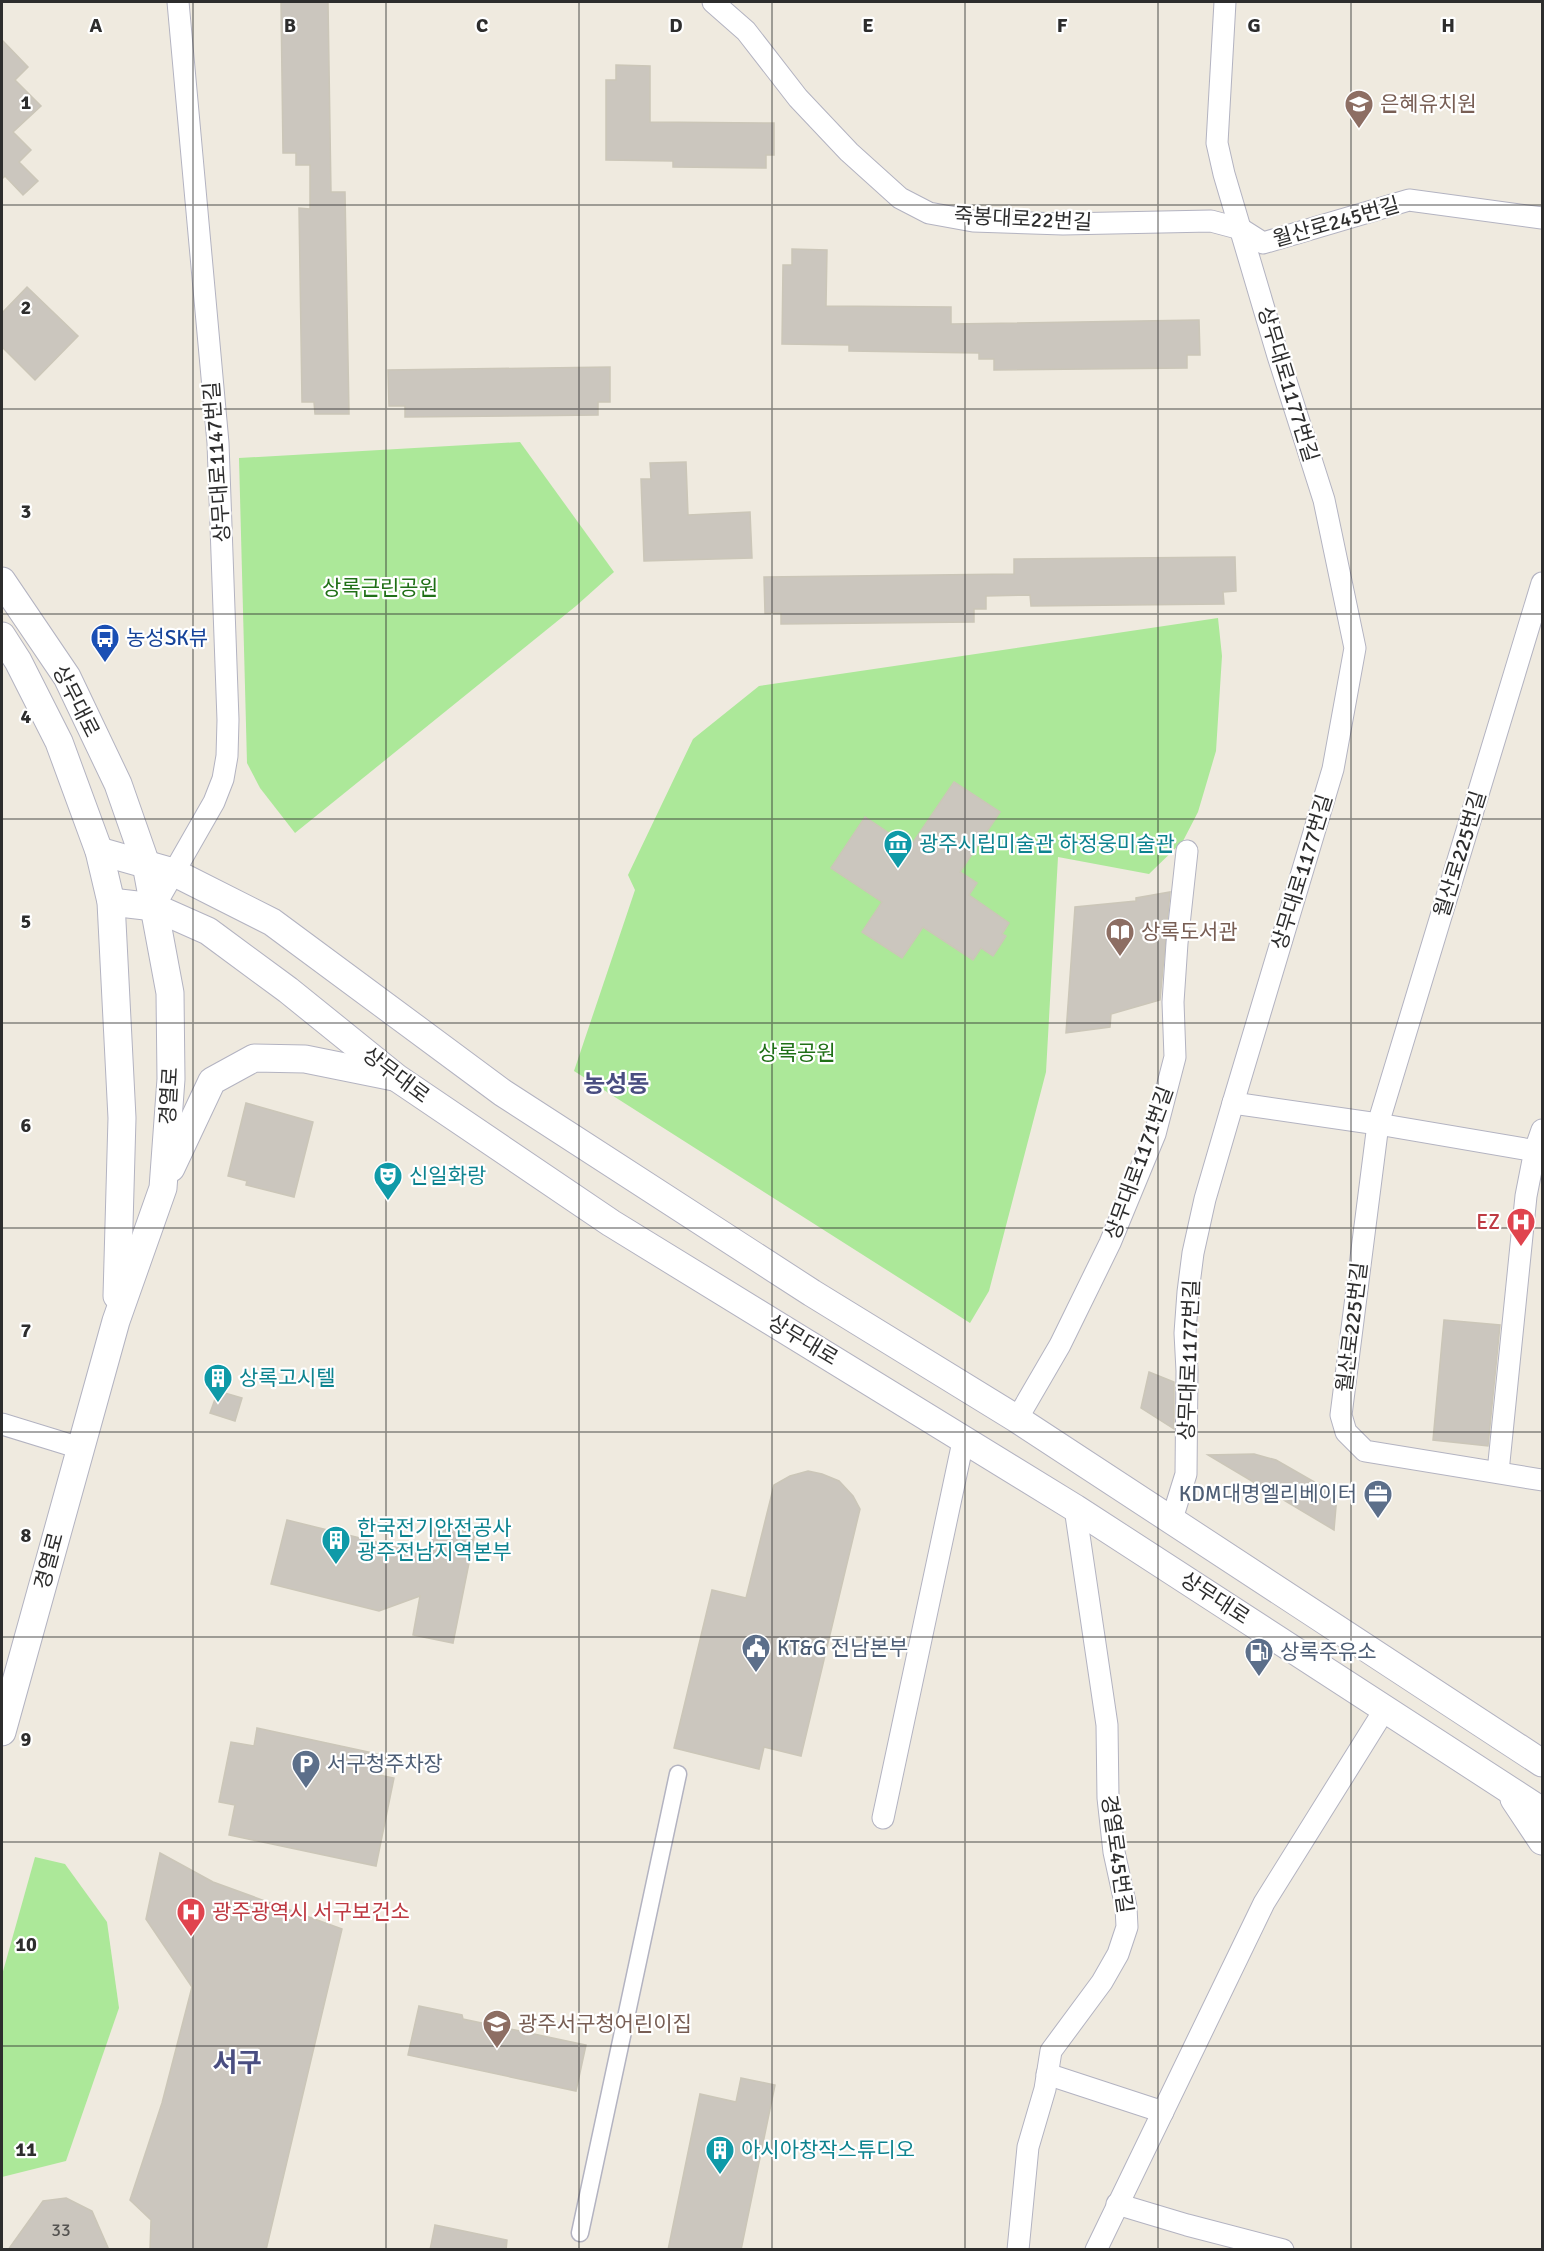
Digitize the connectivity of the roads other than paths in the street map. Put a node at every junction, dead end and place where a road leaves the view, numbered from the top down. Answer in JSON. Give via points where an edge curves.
{"nodes":[{"id":1,"x":178,"y":2,"type":"edge"},
{"id":2,"x":713,"y":2,"type":"edge"},
{"id":3,"x":1225,"y":2,"type":"edge"},
{"id":4,"x":1542,"y":218,"type":"edge"},
{"id":5,"x":1241,"y":229,"type":"junction"},
{"id":6,"x":2,"y":580,"type":"edge"},
{"id":7,"x":1542,"y":583,"type":"edge"},
{"id":8,"x":2,"y":636,"type":"edge"},
{"id":9,"x":99,"y":851,"type":"junction"},
{"id":10,"x":1187,"y":851,"type":"dead end"},
{"id":11,"x":146,"y":864,"type":"junction"},
{"id":12,"x":173,"y":872,"type":"junction"},
{"id":13,"x":111,"y":902,"type":"junction"},
{"id":14,"x":154,"y":907,"type":"junction"},
{"id":15,"x":397,"y":1078,"type":"junction"},
{"id":16,"x":1233,"y":1103,"type":"junction"},
{"id":17,"x":1378,"y":1124,"type":"junction"},
{"id":18,"x":1542,"y":1130,"type":"edge"},
{"id":19,"x":1539,"y":1151,"type":"edge"},
{"id":20,"x":163,"y":1188,"type":"junction"},
{"id":21,"x":116,"y":1321,"type":"junction"},
{"id":22,"x":1017,"y":1419,"type":"junction"},
{"id":23,"x":2,"y":1424,"type":"edge"},
{"id":24,"x":964,"y":1437,"type":"junction"},
{"id":25,"x":80,"y":1448,"type":"junction"},
{"id":26,"x":1498,"y":1472,"type":"junction"},
{"id":27,"x":1542,"y":1480,"type":"edge"},
{"id":28,"x":1075,"y":1508,"type":"junction"},
{"id":29,"x":1172,"y":1519,"type":"junction"},
{"id":30,"x":1385,"y":1709,"type":"junction"},
{"id":31,"x":2,"y":1732,"type":"edge"},
{"id":32,"x":1542,"y":1763,"type":"edge"},
{"id":33,"x":678,"y":1774,"type":"dead end"},
{"id":34,"x":1505,"y":1785,"type":"junction"},
{"id":35,"x":1542,"y":1811,"type":"edge"},
{"id":36,"x":883,"y":1818,"type":"dead end"},
{"id":37,"x":1542,"y":1842,"type":"edge"},
{"id":38,"x":1047,"y":2074,"type":"junction"},
{"id":39,"x":1162,"y":2112,"type":"junction"},
{"id":40,"x":1118,"y":2204,"type":"junction"},
{"id":41,"x":580,"y":2233,"type":"dead end"},
{"id":42,"x":1018,"y":2250,"type":"edge"},
{"id":43,"x":1096,"y":2250,"type":"edge"},
{"id":44,"x":1283,"y":2250,"type":"edge"}],
"edges":[{"from":1,"to":12,"type":"street","name":"상무대로1147번길","via":[[218,443],[228,720],[223,779]]},
{"from":2,"to":5,"type":"street","name":"죽봉대로22번길","via":[[746,31],[798,98],[849,152],[900,198],[929,213],[973,221],[1052,224],[1211,221]]},
{"from":3,"to":5,"type":"street","name":"상무대로1177번길","via":[[1217,143]]},
{"from":4,"to":5,"type":"street","name":"월산로245번길","via":[[1409,200],[1263,243]]},
{"from":5,"to":16,"type":"street","name":"상무대로1177번길","via":[[1324,500],[1355,648],[1332,769]]},
{"from":6,"to":11,"type":"street","name":"상무대로","via":[[67,677],[118,784]]},
{"from":7,"to":17,"type":"street","name":"월산로225번길"},
{"from":8,"to":9,"type":"street","name":"상무대로","via":[[60,742]]},
{"from":9,"to":11,"type":"street","name":"상무대로"},
{"from":9,"to":13,"type":"street","name":"상무대로"},
{"from":10,"to":22,"type":"street","name":"상무대로1171번길","via":[[1173,1002],[1175,1057],[1155,1134],[1110,1243],[1060,1345]]},
{"from":11,"to":12,"type":"street","name":"상무대로"},
{"from":11,"to":14,"type":"street","name":"경열로"},
{"from":12,"to":14,"type":"street","name":"상무대로1147번길"},
{"from":12,"to":22,"type":"street","name":"상무대로","via":[[272,922],[503,1093],[812,1293]]},
{"from":13,"to":14,"type":"street","name":"상무대로"},
{"from":13,"to":21,"type":"street","name":"경열로","via":[[123,1118]]},
{"from":14,"to":15,"type":"street","name":"상무대로","via":[[208,931]]},
{"from":14,"to":20,"type":"street","name":"경열로","via":[[170,993],[171,1079]]},
{"from":15,"to":20,"type":"street","via":[[304,1059],[254,1058],[212,1082]]},
{"from":15,"to":24,"type":"street","name":"상무대로","via":[[611,1223]]},
{"from":16,"to":17,"type":"street"},
{"from":16,"to":29,"type":"street","name":"상무대로1177번길","via":[[1205,1199],[1189,1282],[1185,1334],[1186,1473]]},
{"from":17,"to":19,"type":"street"},
{"from":17,"to":26,"type":"street","name":"월산로225번길","via":[[1341,1415],[1346,1432],[1365,1451]]},
{"from":18,"to":19,"type":"street"},
{"from":19,"to":26,"type":"street","via":[[1526,1196]]},
{"from":20,"to":21,"type":"street","name":"경열로"},
{"from":21,"to":25,"type":"street","name":"경열로"},
{"from":22,"to":29,"type":"street","name":"상무대로"},
{"from":23,"to":25,"type":"street"},
{"from":24,"to":28,"type":"street","name":"상무대로"},
{"from":24,"to":36,"type":"street"},
{"from":25,"to":31,"type":"street","name":"경열로"},
{"from":26,"to":27,"type":"street"},
{"from":28,"to":30,"type":"street","name":"상무대로"},
{"from":28,"to":38,"type":"street","name":"경열로45번길","via":[[1105,1706],[1108,1798],[1127,1927],[1102,1982],[1051,2051]]},
{"from":29,"to":32,"type":"street","name":"상무대로"},
{"from":30,"to":34,"type":"street","name":"상무대로"},
{"from":30,"to":39,"type":"street","via":[[1264,1903]]},
{"from":33,"to":41,"type":"street"},
{"from":34,"to":35,"type":"street","name":"상무대로"},
{"from":34,"to":37,"type":"street"},
{"from":38,"to":39,"type":"street"},
{"from":38,"to":42,"type":"street","name":"경열로45번길","via":[[1028,2147]]},
{"from":39,"to":40,"type":"street"},
{"from":40,"to":43,"type":"street"},
{"from":40,"to":44,"type":"street"}]}
